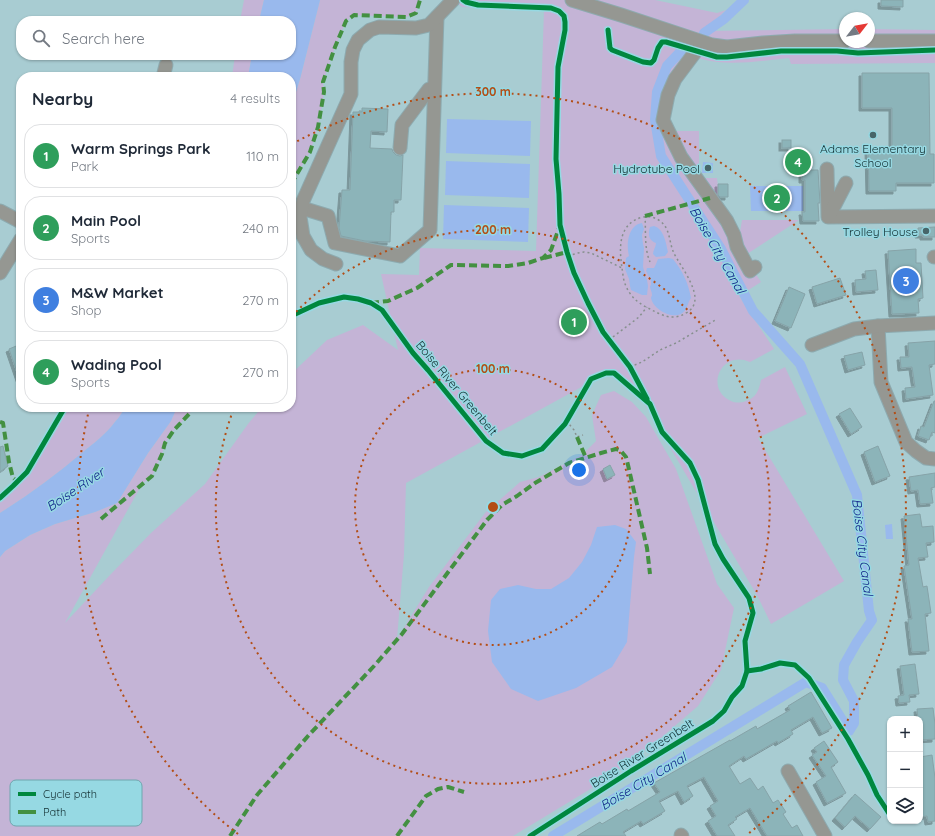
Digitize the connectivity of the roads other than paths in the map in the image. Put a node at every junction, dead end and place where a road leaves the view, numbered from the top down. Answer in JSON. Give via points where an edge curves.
{"nodes":[{"id":1,"x":453,"y":0,"type":"edge"},
{"id":2,"x":572,"y":0,"type":"edge"},
{"id":3,"x":437,"y":17,"type":"junction"},
{"id":4,"x":839,"y":41,"type":"edge"},
{"id":5,"x":875,"y":41,"type":"edge"},
{"id":6,"x":935,"y":41,"type":"edge"},
{"id":7,"x":696,"y":51,"type":"dead end"},
{"id":8,"x":434,"y":88,"type":"junction"},
{"id":9,"x":400,"y":148,"type":"dead end"},
{"id":10,"x":827,"y":169,"type":"dead end"},
{"id":11,"x":846,"y":183,"type":"dead end"},
{"id":12,"x":302,"y":208,"type":"junction"},
{"id":13,"x":0,"y":211,"type":"edge"},
{"id":14,"x":935,"y":216,"type":"edge"},
{"id":15,"x":828,"y":217,"type":"junction"},
{"id":16,"x":16,"y":219,"type":"edge"},
{"id":17,"x":16,"y":247,"type":"edge"},
{"id":18,"x":336,"y":264,"type":"dead end"},
{"id":19,"x":755,"y":267,"type":"dead end"},
{"id":20,"x":0,"y":273,"type":"edge"},
{"id":21,"x":935,"y":323,"type":"edge"},
{"id":22,"x":878,"y":326,"type":"junction"},
{"id":23,"x":812,"y":345,"type":"dead end"},
{"id":24,"x":935,"y":459,"type":"edge"},
{"id":25,"x":788,"y":771,"type":"dead end"},
{"id":26,"x":825,"y":836,"type":"edge"}],
"edges":[{"from":1,"to":3,"type":"street"},
{"from":2,"to":4,"type":"street","via":[[727,48],[762,43]]},
{"from":3,"to":8,"type":"street"},
{"from":3,"to":12,"type":"street","via":[[428,25],[416,28],[379,27],[370,30],[358,40],[352,50],[350,62],[351,94]]},
{"from":5,"to":6,"type":"street"},
{"from":7,"to":19,"type":"street","via":[[670,90],[663,120],[681,157],[727,221],[750,271]]},
{"from":8,"to":9,"type":"street","via":[[429,89],[402,125]]},
{"from":8,"to":12,"type":"street","via":[[430,230],[400,256],[335,243],[328,216]]},
{"from":10,"to":15,"type":"street"},
{"from":11,"to":15,"type":"street"},
{"from":12,"to":18,"type":"street","via":[[300,217],[303,236],[311,250]]},
{"from":13,"to":16,"type":"street"},
{"from":14,"to":15,"type":"street"},
{"from":17,"to":20,"type":"street"},
{"from":21,"to":22,"type":"street"},
{"from":22,"to":23,"type":"street","via":[[854,329]]},
{"from":22,"to":24,"type":"street","via":[[881,382],[906,442],[926,458]]},
{"from":25,"to":26,"type":"street"}]}
